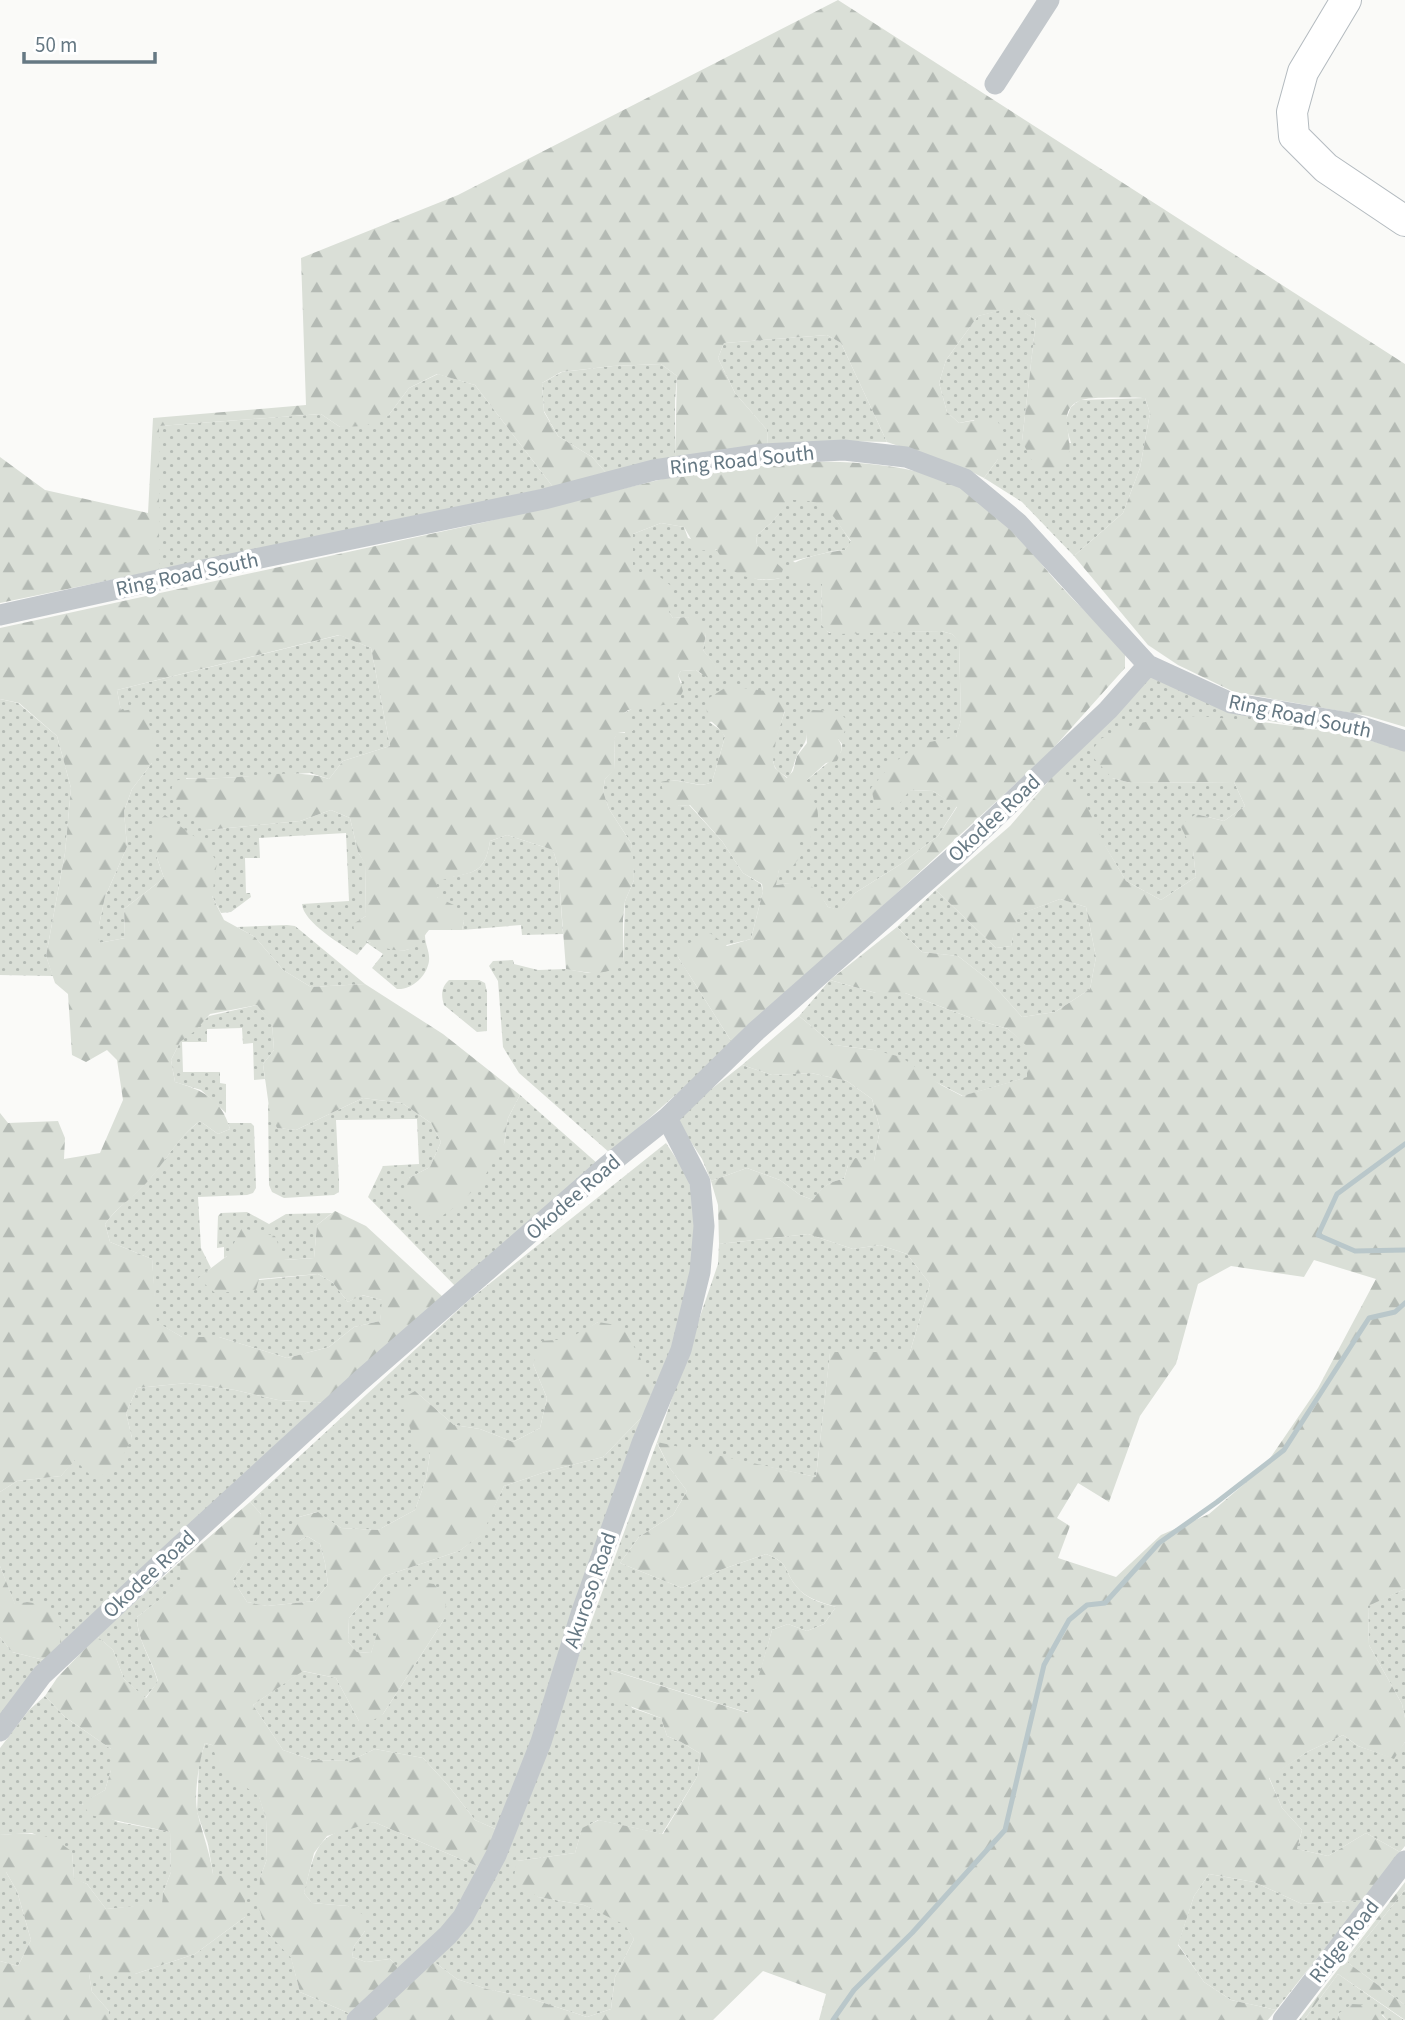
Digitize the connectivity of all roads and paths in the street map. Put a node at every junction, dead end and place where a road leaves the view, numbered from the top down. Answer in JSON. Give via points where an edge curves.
{"nodes":[{"id":1,"x":1049,"y":0,"type":"edge"},
{"id":2,"x":1346,"y":0,"type":"edge"},
{"id":3,"x":995,"y":84,"type":"dead end"},
{"id":4,"x":1405,"y":222,"type":"edge"},
{"id":5,"x":0,"y":615,"type":"edge"},
{"id":6,"x":1148,"y":665,"type":"junction"},
{"id":7,"x":1405,"y":741,"type":"edge"},
{"id":8,"x":667,"y":1118,"type":"junction"},
{"id":9,"x":0,"y":1731,"type":"edge"},
{"id":10,"x":1405,"y":1861,"type":"edge"},
{"id":11,"x":358,"y":2020,"type":"edge"},
{"id":12,"x":1283,"y":2020,"type":"edge"}],
"edges":[{"from":1,"to":3,"type":"street"},
{"from":2,"to":4,"type":"street","via":[[1303,72],[1292,112],[1294,136],[1326,168]]},
{"from":5,"to":6,"type":"street","name":"Ring Road South","via":[[544,499],[654,470],[763,454],[844,450],[906,457],[965,479],[1018,523]]},
{"from":6,"to":7,"type":"street","name":"Ring Road South","via":[[1231,703],[1350,723]]},
{"from":6,"to":8,"type":"street","name":"Okodee Road","via":[[1108,710],[956,855],[755,1032]]},
{"from":8,"to":9,"type":"street","name":"Okodee Road","via":[[262,1470],[42,1675]]},
{"from":8,"to":11,"type":"street","name":"Akuroso Road","via":[[700,1182],[705,1226],[700,1272],[681,1350],[642,1443],[541,1742],[496,1855],[463,1917]]},
{"from":10,"to":12,"type":"street","name":"Ridge Road"}]}
